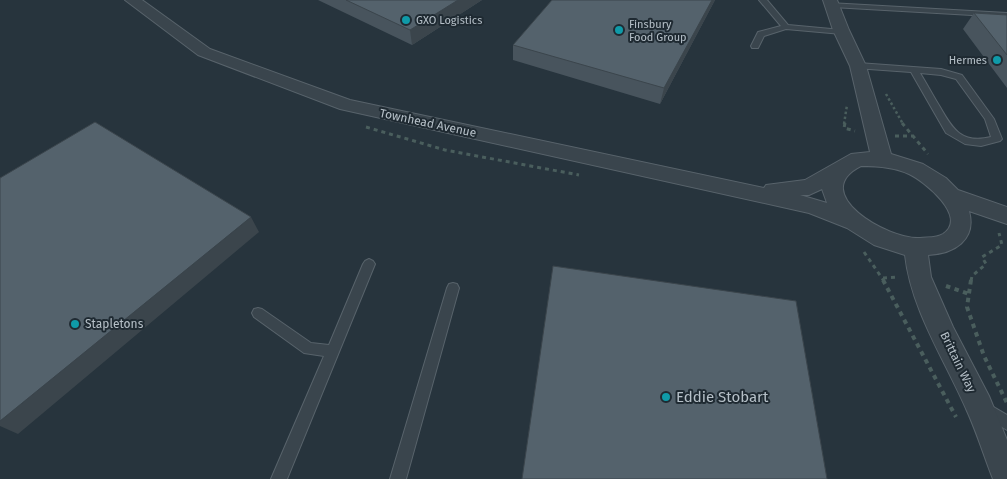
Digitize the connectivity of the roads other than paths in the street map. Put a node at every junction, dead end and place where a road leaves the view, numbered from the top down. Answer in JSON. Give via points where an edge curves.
{"nodes":[{"id":1,"x":132,"y":0,"type":"edge"},
{"id":2,"x":764,"y":0,"type":"edge"},
{"id":3,"x":831,"y":3,"type":"edge"},
{"id":4,"x":1007,"y":15,"type":"edge"},
{"id":5,"x":786,"y":27,"type":"junction"},
{"id":6,"x":842,"y":32,"type":"junction"},
{"id":7,"x":755,"y":46,"type":"dead end"},
{"id":8,"x":858,"y":66,"type":"junction"},
{"id":9,"x":914,"y":70,"type":"junction"},
{"id":10,"x":882,"y":159,"type":"junction"},
{"id":11,"x":836,"y":171,"type":"junction"},
{"id":12,"x":744,"y":192,"type":"junction"},
{"id":13,"x":952,"y":196,"type":"junction"},
{"id":14,"x":1007,"y":216,"type":"edge"},
{"id":15,"x":855,"y":222,"type":"junction"},
{"id":16,"x":962,"y":222,"type":"junction"},
{"id":17,"x":1007,"y":222,"type":"edge"},
{"id":18,"x":915,"y":247,"type":"junction"},
{"id":19,"x":369,"y":264,"type":"dead end"},
{"id":20,"x":453,"y":288,"type":"dead end"},
{"id":21,"x":258,"y":313,"type":"dead end"},
{"id":22,"x":332,"y":351,"type":"junction"},
{"id":23,"x":979,"y":406,"type":"junction"},
{"id":24,"x":1007,"y":423,"type":"edge"},
{"id":25,"x":1007,"y":476,"type":"edge"},
{"id":26,"x":278,"y":479,"type":"edge"},
{"id":27,"x":398,"y":479,"type":"edge"}],
"edges":[{"from":1,"to":12,"type":"street","name":"Townhead Avenue","via":[[204,52],[346,105]]},
{"from":2,"to":5,"type":"lane"},
{"from":3,"to":4,"type":"lane"},
{"from":3,"to":6,"type":"street"},
{"from":5,"to":6,"type":"lane"},
{"from":5,"to":7,"type":"lane","via":[[761,34]]},
{"from":6,"to":8,"type":"street"},
{"from":8,"to":9,"type":"lane"},
{"from":8,"to":10,"type":"street"},
{"from":9,"to":9,"type":"lane","via":[[949,132],[965,141],[981,143],[996,139],[989,119],[959,77]]},
{"from":10,"to":11,"type":"street","via":[[858,159],[845,163]]},
{"from":10,"to":13,"type":"street","via":[[925,174]]},
{"from":11,"to":12,"type":"street","name":"Townhead Avenue","via":[[809,188]]},
{"from":11,"to":15,"type":"street","via":[[831,182],[833,195],[841,209]]},
{"from":12,"to":15,"type":"street","name":"Townhead Avenue","via":[[812,206]]},
{"from":13,"to":14,"type":"street"},
{"from":13,"to":16,"type":"street","via":[[960,209]]},
{"from":15,"to":18,"type":"street","via":[[894,243]]},
{"from":16,"to":17,"type":"street"},
{"from":16,"to":18,"type":"street","via":[[958,233],[948,242]]},
{"from":18,"to":23,"type":"street","name":"Brittain Way","via":[[919,277]]},
{"from":19,"to":22,"type":"lane"},
{"from":20,"to":27,"type":"lane"},
{"from":21,"to":22,"type":"lane","via":[[309,349]]},
{"from":22,"to":26,"type":"lane"},
{"from":23,"to":24,"type":"lane"},
{"from":23,"to":25,"type":"street","name":"Brittain Way"}]}
